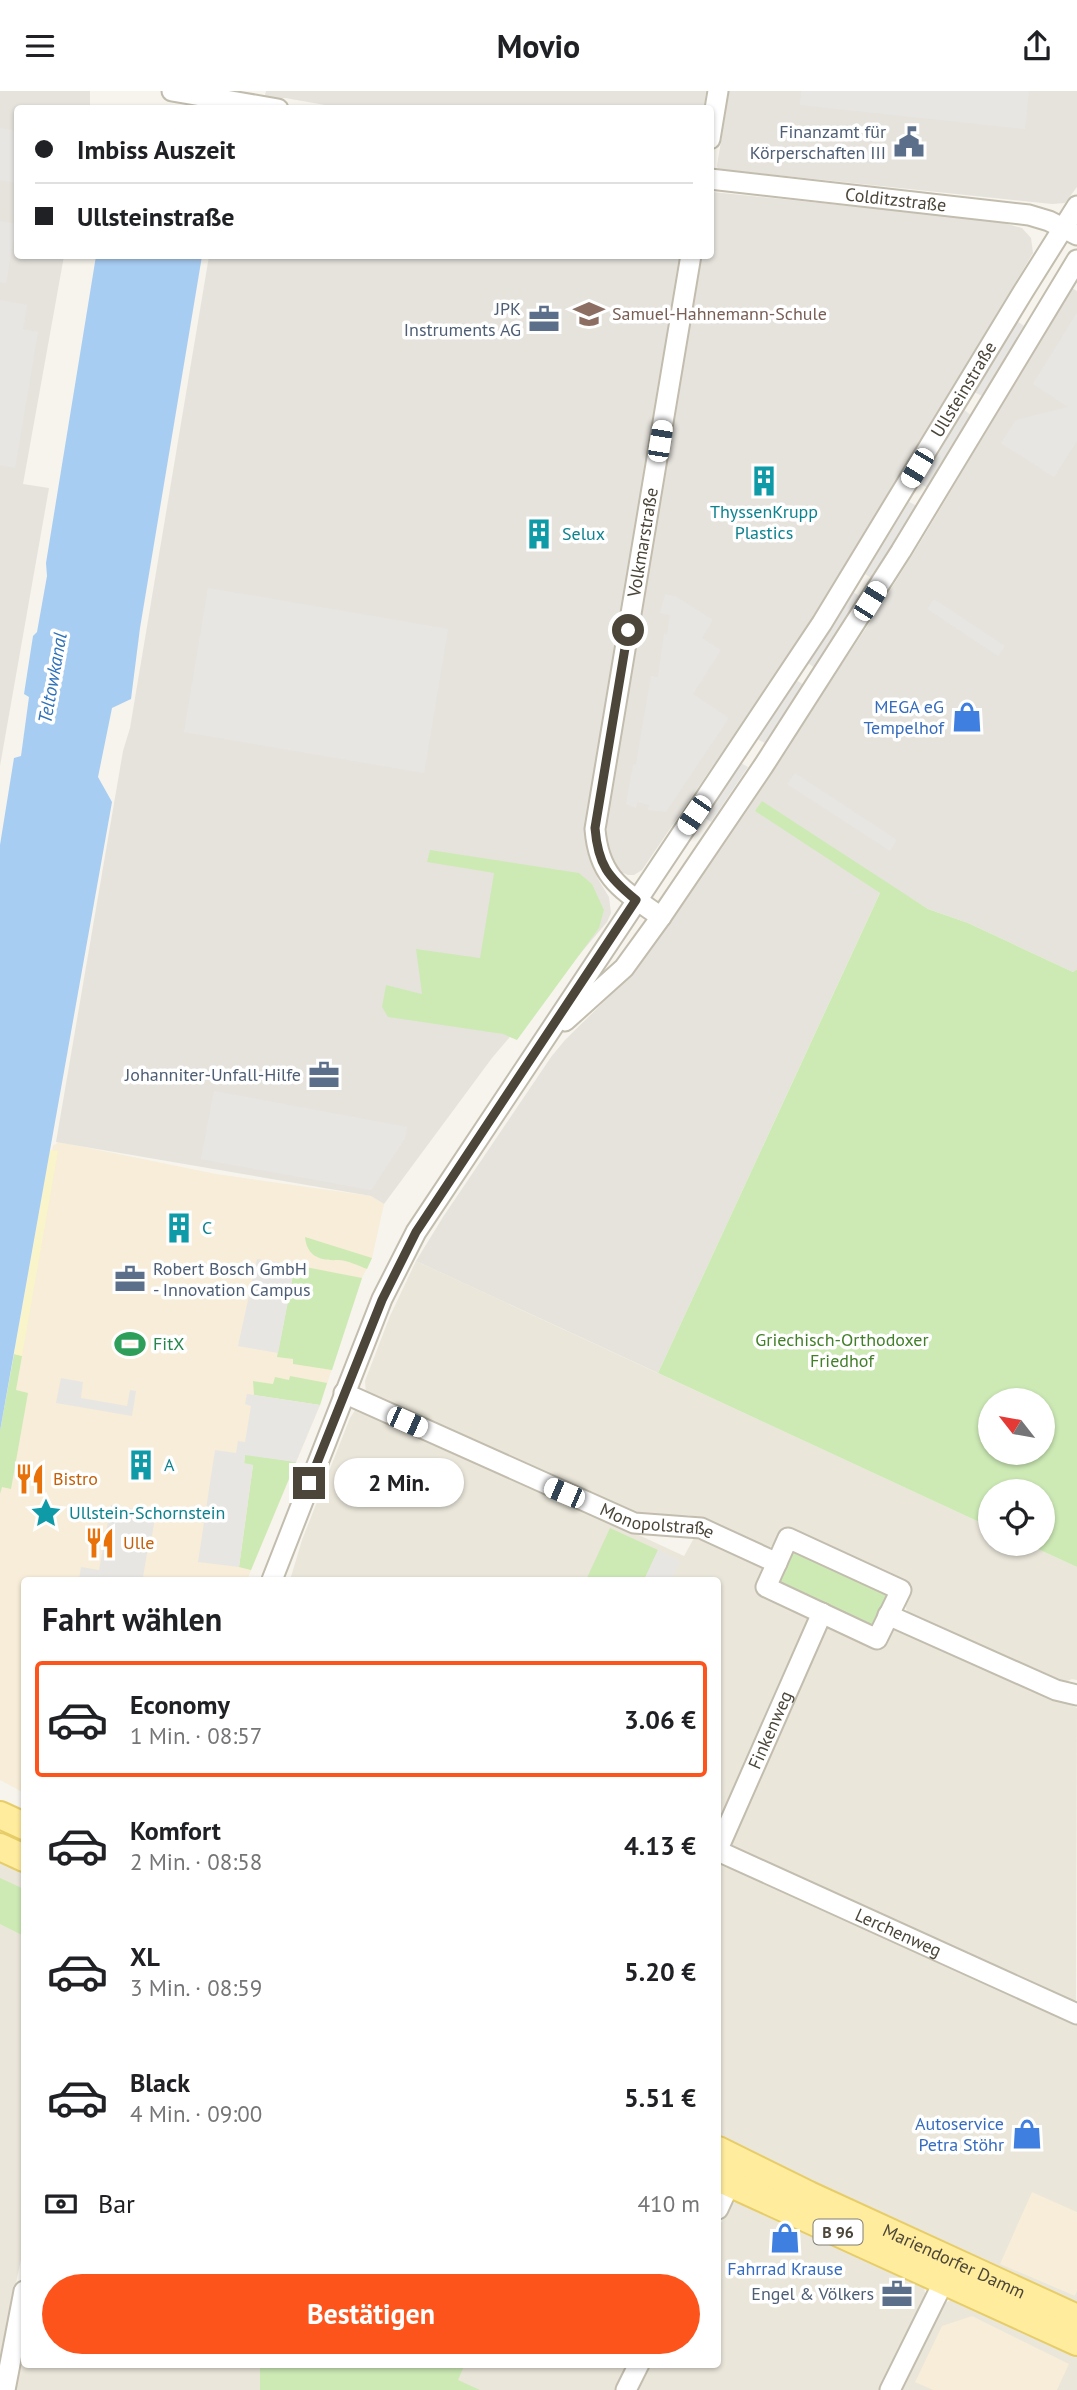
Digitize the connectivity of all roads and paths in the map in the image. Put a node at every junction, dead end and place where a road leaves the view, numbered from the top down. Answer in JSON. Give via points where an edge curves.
{"nodes":[{"id":1,"x":172,"y":91,"type":"edge"},
{"id":2,"x":719,"y":91,"type":"edge"},
{"id":3,"x":257,"y":105,"type":"edge"},
{"id":4,"x":714,"y":118,"type":"edge"},
{"id":5,"x":714,"y":179,"type":"edge"},
{"id":6,"x":1077,"y":206,"type":"edge"},
{"id":7,"x":1070,"y":231,"type":"edge"},
{"id":8,"x":690,"y":259,"type":"edge"},
{"id":9,"x":1077,"y":260,"type":"edge"},
{"id":10,"x":1023,"y":292,"type":"junction"},
{"id":11,"x":1048,"y":307,"type":"junction"},
{"id":12,"x":738,"y":749,"type":"junction"},
{"id":13,"x":764,"y":765,"type":"junction"},
{"id":14,"x":636,"y":900,"type":"junction"},
{"id":15,"x":661,"y":917,"type":"junction"},
{"id":16,"x":548,"y":1036,"type":"junction"},
{"id":17,"x":344,"y":1393,"type":"junction"},
{"id":18,"x":777,"y":1563,"type":"junction"},
{"id":19,"x":273,"y":1577,"type":"edge"},
{"id":20,"x":822,"y":1613,"type":"junction"},
{"id":21,"x":888,"y":1615,"type":"junction"},
{"id":22,"x":1077,"y":1695,"type":"edge"},
{"id":23,"x":0,"y":1815,"type":"edge"},
{"id":24,"x":21,"y":1825,"type":"edge"},
{"id":25,"x":721,"y":1843,"type":"edge"},
{"id":26,"x":0,"y":1847,"type":"edge"},
{"id":27,"x":721,"y":1851,"type":"edge"},
{"id":28,"x":21,"y":1857,"type":"edge"},
{"id":29,"x":1077,"y":2014,"type":"edge"},
{"id":30,"x":726,"y":2168,"type":"edge"},
{"id":31,"x":721,"y":2194,"type":"edge"},
{"id":32,"x":949,"y":2271,"type":"junction"},
{"id":33,"x":21,"y":2307,"type":"edge"},
{"id":34,"x":1077,"y":2318,"type":"edge"},
{"id":35,"x":1077,"y":2342,"type":"edge"},
{"id":36,"x":637,"y":2368,"type":"edge"},
{"id":37,"x":5,"y":2390,"type":"edge"},
{"id":38,"x":626,"y":2390,"type":"edge"},
{"id":39,"x":890,"y":2390,"type":"edge"}],
"edges":[{"from":1,"to":3,"type":"street"},
{"from":2,"to":4,"type":"street"},
{"from":5,"to":7,"type":"street","name":"Colditzstraße","via":[[997,210],[1029,215]]},
{"from":6,"to":7,"type":"street","name":"Ullsteinstraße"},
{"from":7,"to":10,"type":"street","name":"Ullsteinstraße"},
{"from":8,"to":14,"type":"street","name":"Volkmarstraße","via":[[595,828],[602,864]]},
{"from":9,"to":11,"type":"street","name":"Ullsteinstraße"},
{"from":10,"to":11,"type":"street"},
{"from":10,"to":12,"type":"street","name":"Ullsteinstraße","via":[[822,623]]},
{"from":11,"to":13,"type":"street","name":"Ullsteinstraße","via":[[896,561]]},
{"from":12,"to":13,"type":"street"},
{"from":12,"to":14,"type":"street","name":"Ullsteinstraße"},
{"from":13,"to":15,"type":"street","name":"Ullsteinstraße"},
{"from":14,"to":15,"type":"street"},
{"from":14,"to":16,"type":"street","name":"Ullsteinstraße"},
{"from":15,"to":16,"type":"street","name":"Ullsteinstraße","via":[[624,968]]},
{"from":16,"to":17,"type":"street","name":"Ullsteinstraße","via":[[416,1232]]},
{"from":17,"to":18,"type":"street","name":"Monopolstraße","via":[[634,1524],[701,1528]]},
{"from":17,"to":19,"type":"street","name":"Ullsteinstraße"},
{"from":18,"to":20,"type":"street","via":[[766,1587]]},
{"from":18,"to":21,"type":"street","via":[[788,1538],[901,1590]]},
{"from":20,"to":21,"type":"street","via":[[877,1639]]},
{"from":20,"to":25,"type":"street","name":"Finkenweg"},
{"from":21,"to":22,"type":"street","via":[[1056,1690]]},
{"from":23,"to":24,"type":"main road"},
{"from":26,"to":28,"type":"main road"},
{"from":27,"to":29,"type":"street","name":"Lerchenweg"},
{"from":30,"to":31,"type":"street"},
{"from":30,"to":32,"type":"main road","name":"Mariendorfer Damm","number":"B 96"},
{"from":32,"to":34,"type":"main road","name":"Mariendorfer Damm","number":"B 96"},
{"from":32,"to":35,"type":"main road","name":"Mariendorfer Damm","number":"B 96"},
{"from":32,"to":39,"type":"street"},
{"from":33,"to":37,"type":"street"},
{"from":36,"to":38,"type":"street"}]}
